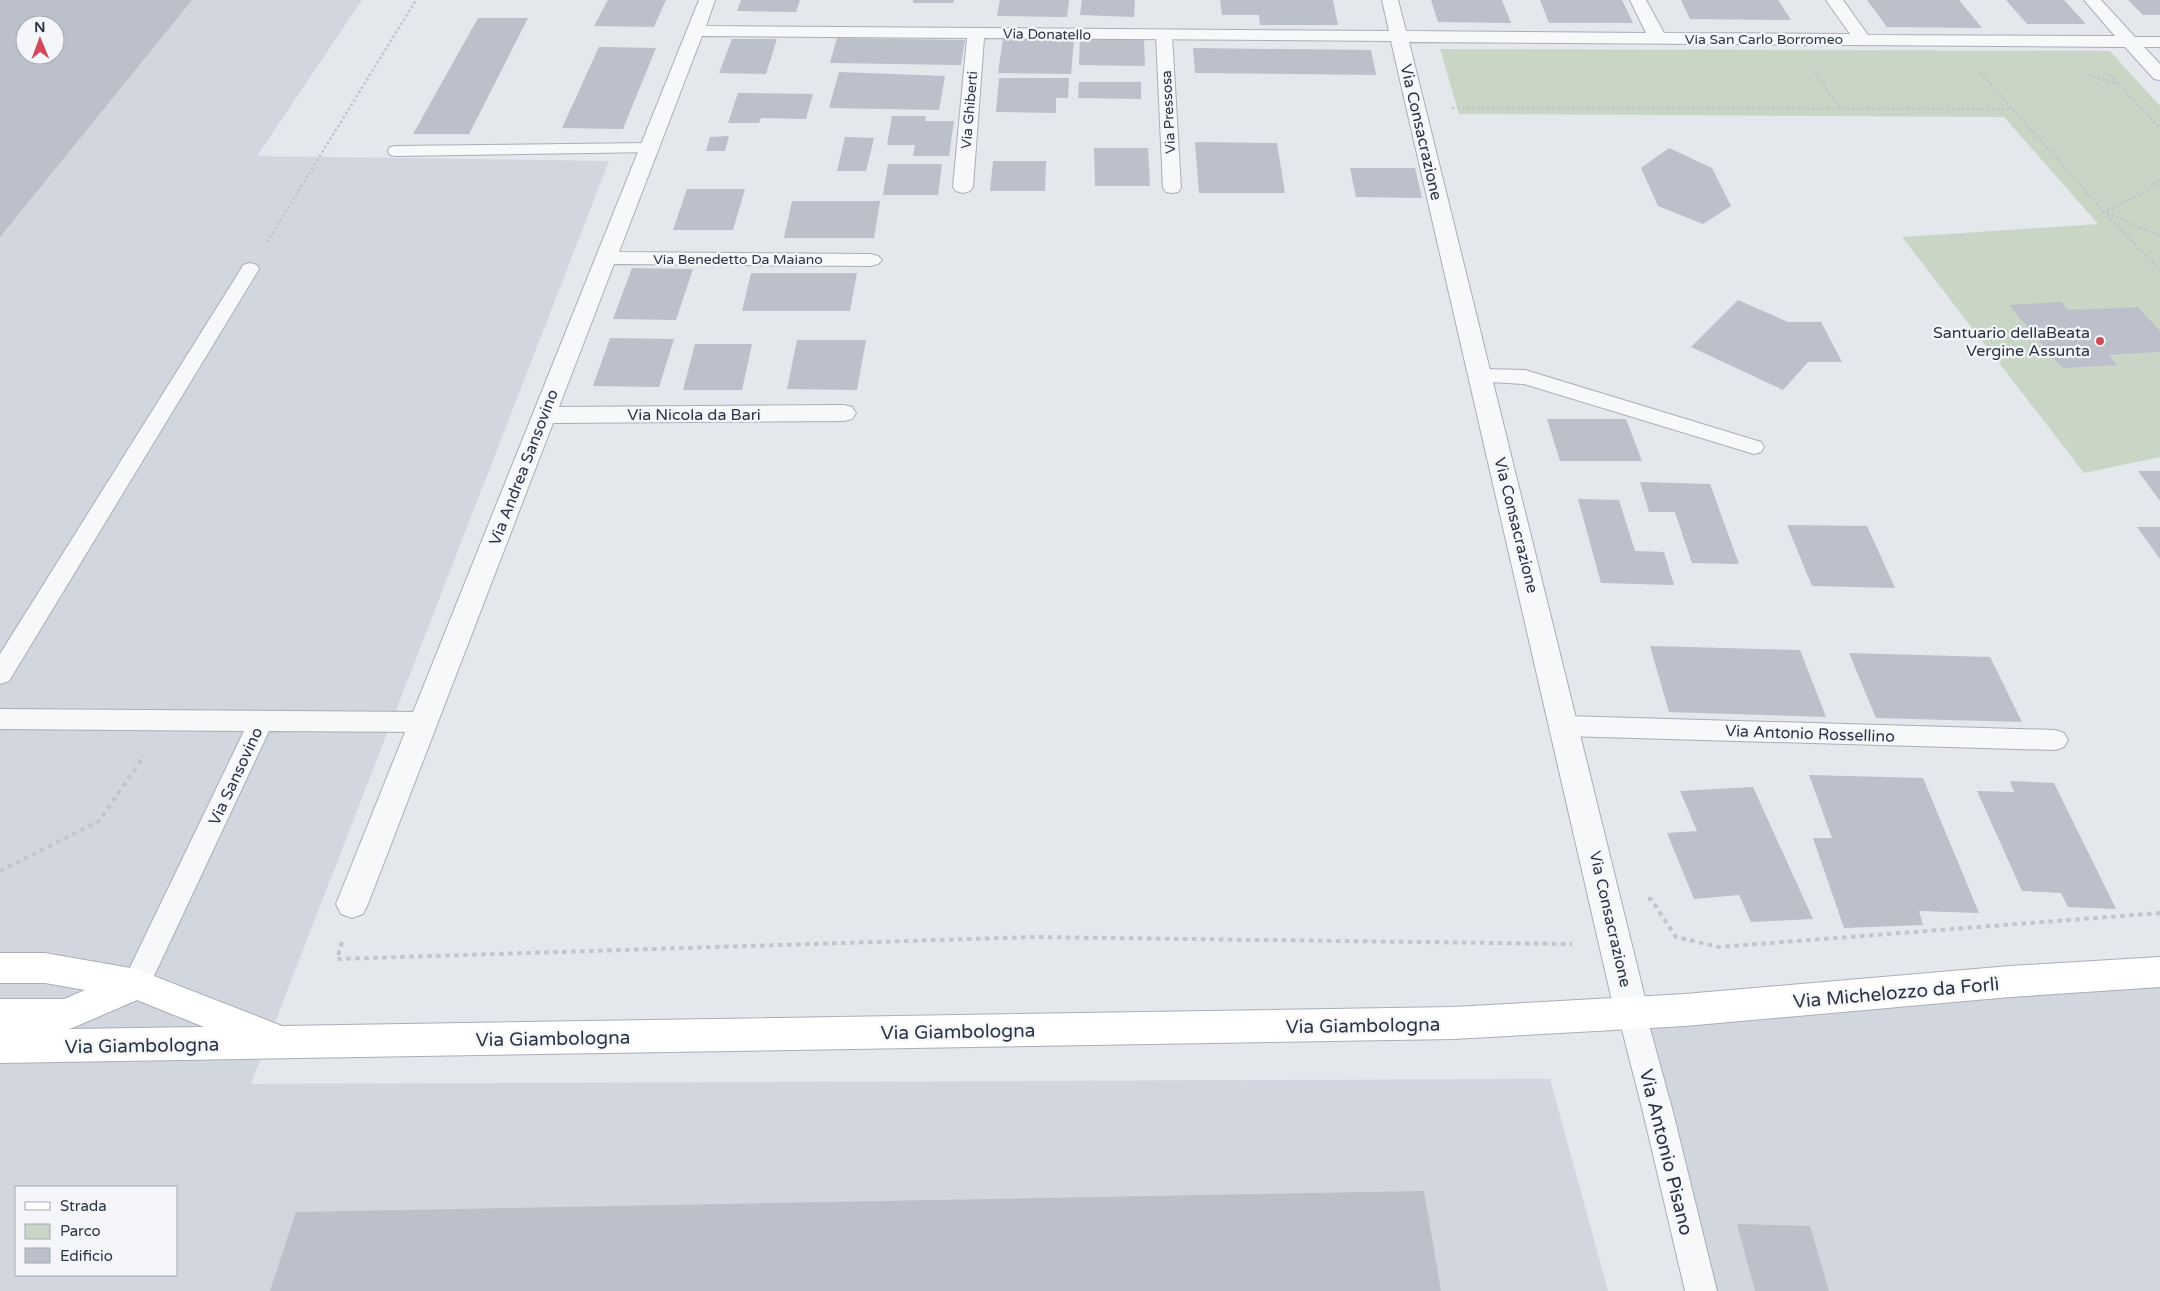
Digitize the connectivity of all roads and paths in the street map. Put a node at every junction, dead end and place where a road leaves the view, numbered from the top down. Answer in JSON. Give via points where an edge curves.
{"nodes":[{"id":1,"x":416,"y":0,"type":"edge"},
{"id":2,"x":706,"y":0,"type":"edge"},
{"id":3,"x":1390,"y":0,"type":"edge"},
{"id":4,"x":1638,"y":0,"type":"edge"},
{"id":5,"x":1834,"y":0,"type":"edge"},
{"id":6,"x":2092,"y":0,"type":"edge"},
{"id":7,"x":694,"y":30,"type":"junction"},
{"id":8,"x":976,"y":33,"type":"junction"},
{"id":9,"x":1164,"y":35,"type":"junction"},
{"id":10,"x":1399,"y":37,"type":"junction"},
{"id":11,"x":1658,"y":39,"type":"junction"},
{"id":12,"x":1792,"y":40,"type":"junction"},
{"id":13,"x":1863,"y":40,"type":"junction"},
{"id":14,"x":1952,"y":40,"type":"junction"},
{"id":15,"x":2077,"y":41,"type":"junction"},
{"id":16,"x":2130,"y":41,"type":"junction"},
{"id":17,"x":2160,"y":42,"type":"edge"},
{"id":18,"x":2160,"y":74,"type":"edge"},
{"id":19,"x":1416,"y":108,"type":"junction"},
{"id":20,"x":1841,"y":109,"type":"junction"},
{"id":21,"x":2013,"y":109,"type":"junction"},
{"id":22,"x":2160,"y":128,"type":"edge"},
{"id":23,"x":648,"y":148,"type":"junction"},
{"id":24,"x":396,"y":151,"type":"dead end"},
{"id":25,"x":2160,"y":181,"type":"edge"},
{"id":26,"x":963,"y":187,"type":"dead end"},
{"id":27,"x":1172,"y":188,"type":"dead end"},
{"id":28,"x":2104,"y":212,"type":"junction"},
{"id":29,"x":2160,"y":236,"type":"edge"},
{"id":30,"x":605,"y":258,"type":"junction"},
{"id":31,"x":871,"y":260,"type":"dead end"},
{"id":32,"x":250,"y":269,"type":"joint"},
{"id":33,"x":2160,"y":270,"type":"edge"},
{"id":34,"x":1481,"y":376,"type":"junction"},
{"id":35,"x":844,"y":413,"type":"dead end"},
{"id":36,"x":544,"y":415,"type":"junction"},
{"id":37,"x":1754,"y":447,"type":"dead end"},
{"id":38,"x":0,"y":674,"type":"edge"},
{"id":39,"x":0,"y":719,"type":"edge"},
{"id":40,"x":261,"y":721,"type":"junction"},
{"id":41,"x":423,"y":722,"type":"junction"},
{"id":42,"x":1565,"y":726,"type":"junction"},
{"id":43,"x":2055,"y":740,"type":"dead end"},
{"id":44,"x":150,"y":748,"type":"dead end"},
{"id":45,"x":0,"y":870,"type":"edge"},
{"id":46,"x":1606,"y":899,"type":"junction"},
{"id":47,"x":352,"y":904,"type":"joint"},
{"id":48,"x":2160,"y":913,"type":"edge"},
{"id":49,"x":1578,"y":938,"type":"dead end"},
{"id":50,"x":0,"y":968,"type":"edge"},
{"id":51,"x":2160,"y":972,"type":"edge"},
{"id":52,"x":136,"y":984,"type":"junction"},
{"id":53,"x":1632,"y":1014,"type":"junction"},
{"id":54,"x":0,"y":1015,"type":"edge"},
{"id":55,"x":284,"y":1043,"type":"junction"},
{"id":56,"x":0,"y":1047,"type":"edge"},
{"id":57,"x":1701,"y":1291,"type":"edge"}],
"edges":[{"from":1,"to":32,"type":"path"},
{"from":2,"to":7,"type":"street","name":"Via Andrea Sansovino"},
{"from":3,"to":10,"type":"street","name":"Via Consacrazione"},
{"from":4,"to":11,"type":"street"},
{"from":5,"to":13,"type":"street"},
{"from":6,"to":16,"type":"street"},
{"from":7,"to":8,"type":"street","name":"Via Donatello"},
{"from":7,"to":23,"type":"street","name":"Via Andrea Sansovino"},
{"from":8,"to":9,"type":"street","name":"Via Donatello"},
{"from":8,"to":26,"type":"street","name":"Via Ghiberti"},
{"from":9,"to":10,"type":"street","name":"Via Donatello"},
{"from":9,"to":27,"type":"lane","name":"Via Pressosa"},
{"from":10,"to":11,"type":"street","name":"Via San Carlo Borromeo"},
{"from":10,"to":19,"type":"street","name":"Via Consacrazione"},
{"from":11,"to":12,"type":"street","name":"Via San Carlo Borromeo"},
{"from":12,"to":13,"type":"street","name":"Via San Carlo Borromeo"},
{"from":12,"to":20,"type":"path"},
{"from":13,"to":14,"type":"street","name":"Via San Carlo Borromeo"},
{"from":14,"to":15,"type":"street","name":"Via San Carlo Borromeo"},
{"from":14,"to":21,"type":"path"},
{"from":15,"to":16,"type":"street","name":"Via San Carlo Borromeo"},
{"from":15,"to":22,"type":"path"},
{"from":16,"to":17,"type":"street","name":"Via San Carlo Borromeo"},
{"from":16,"to":18,"type":"street"},
{"from":19,"to":20,"type":"path"},
{"from":19,"to":34,"type":"street","name":"Via Consacrazione"},
{"from":20,"to":21,"type":"path"},
{"from":21,"to":28,"type":"path"},
{"from":23,"to":24,"type":"lane"},
{"from":23,"to":30,"type":"street","name":"Via Andrea Sansovino"},
{"from":25,"to":28,"type":"path","via":[[2142,194]]},
{"from":28,"to":29,"type":"path"},
{"from":28,"to":33,"type":"path"},
{"from":30,"to":31,"type":"street","name":"Via Benedetto Da Maiano"},
{"from":30,"to":36,"type":"street","name":"Via Andrea Sansovino"},
{"from":32,"to":38,"type":"lane"},
{"from":34,"to":37,"type":"lane","via":[[1525,377]]},
{"from":34,"to":42,"type":"street","name":"Via Consacrazione"},
{"from":35,"to":36,"type":"street","name":"Via Nicola da Bari"},
{"from":36,"to":41,"type":"street","name":"Via Andrea Sansovino"},
{"from":39,"to":40,"type":"lane","name":"Via Sansovino"},
{"from":40,"to":41,"type":"lane"},
{"from":40,"to":52,"type":"lane","name":"Via Sansovino"},
{"from":41,"to":47,"type":"street","name":"Via Andrea Sansovino"},
{"from":42,"to":43,"type":"lane","name":"Via Antonio Rossellino"},
{"from":42,"to":46,"type":"street","name":"Via Consacrazione"},
{"from":44,"to":45,"type":"path","via":[[99,821]]},
{"from":46,"to":48,"type":"path","via":[[1651,899],[1676,937],[1719,947]]},
{"from":46,"to":53,"type":"street","name":"Via Consacrazione"},
{"from":47,"to":49,"type":"path","via":[[337,959],[1033,937],[1572,945]]},
{"from":50,"to":52,"type":"street","name":"Via Giambologna","via":[[45,968]]},
{"from":51,"to":53,"type":"street","name":"Via Michelozzo da Forlì","via":[[1978,983]]},
{"from":52,"to":54,"type":"street","name":"Via Giambologna","via":[[65,1014]]},
{"from":52,"to":55,"type":"street","name":"Via Giambologna"},
{"from":53,"to":55,"type":"street","name":"Via Giambologna","via":[[1443,1024]]},
{"from":53,"to":57,"type":"lane","name":"Via Antonio Pisano"},
{"from":55,"to":56,"type":"street","name":"Via Giambologna"}]}
